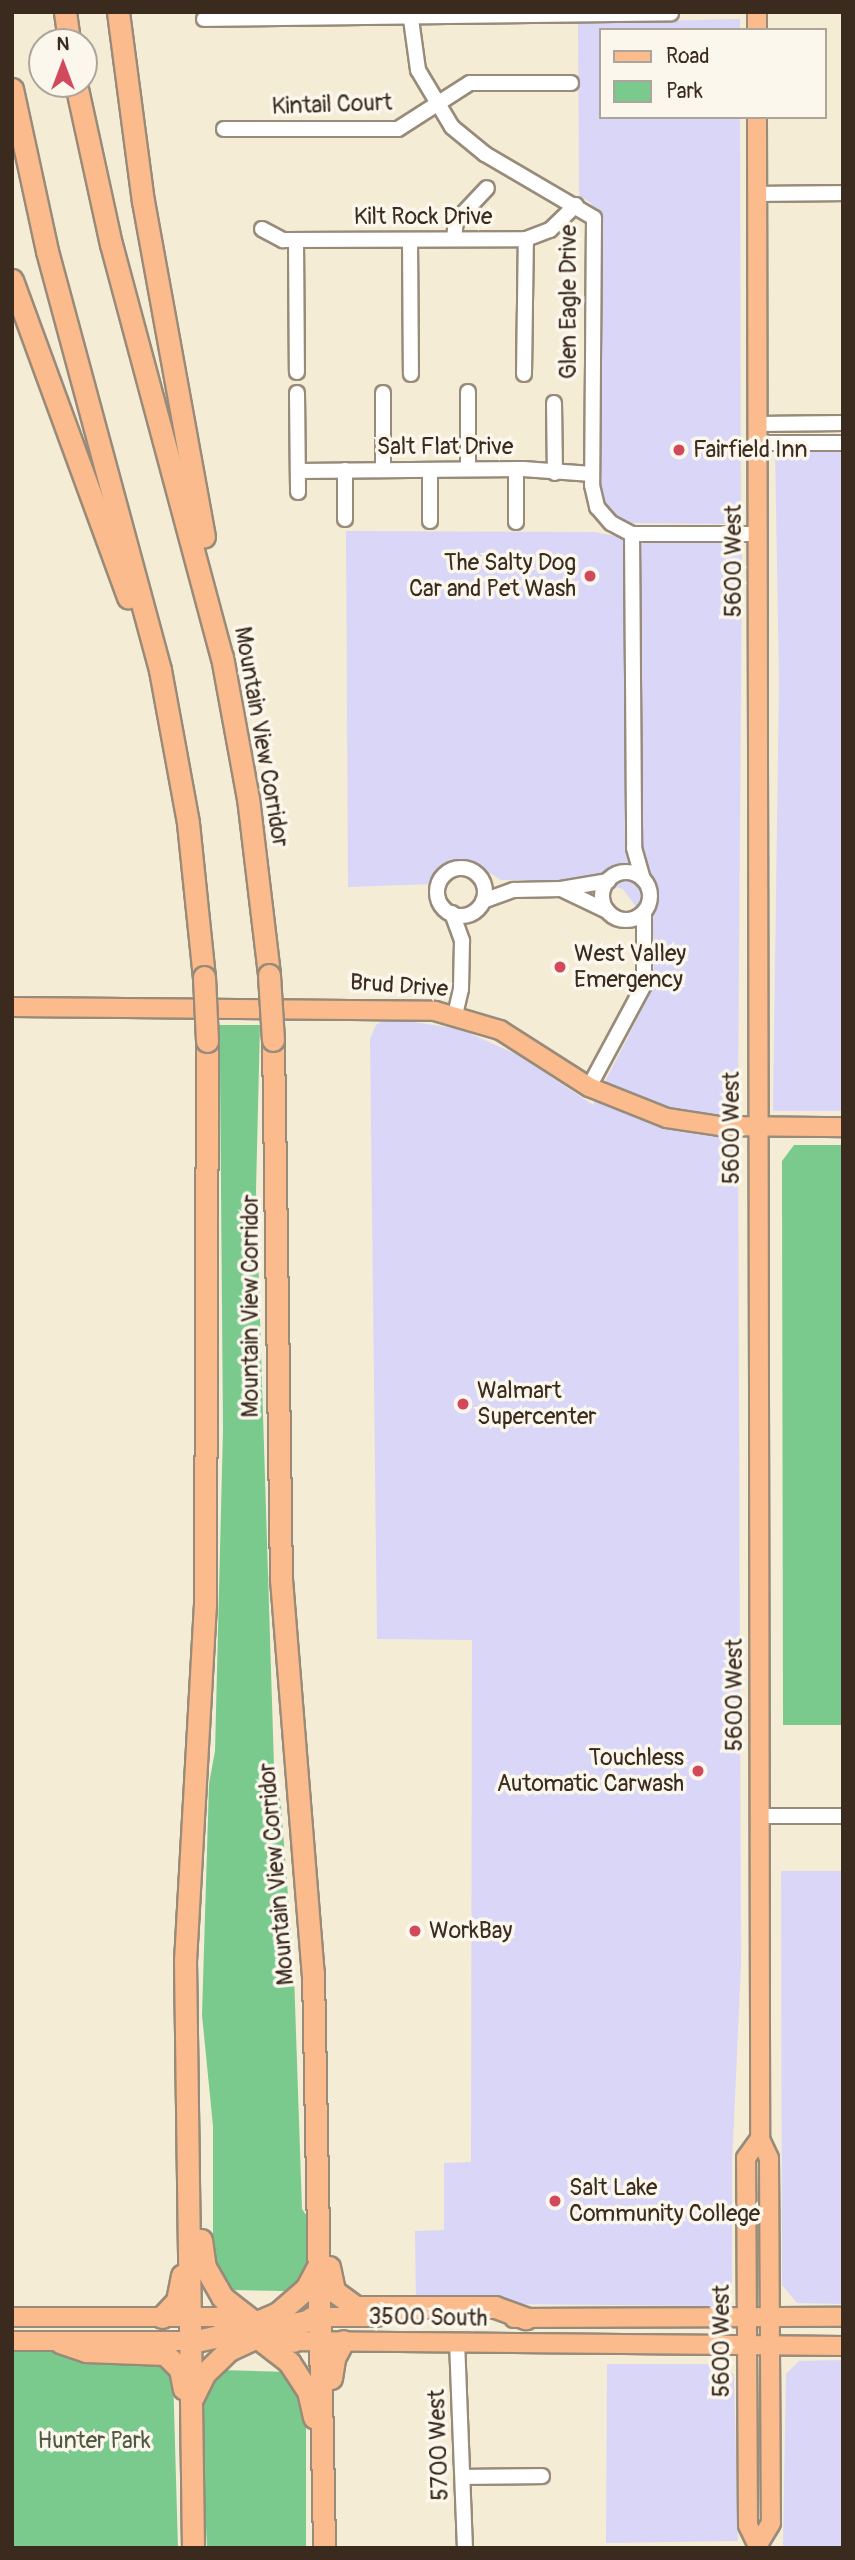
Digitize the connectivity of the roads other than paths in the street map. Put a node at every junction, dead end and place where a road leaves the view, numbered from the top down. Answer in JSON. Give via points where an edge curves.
{"nodes":[{"id":1,"x":118,"y":12,"type":"edge"},
{"id":2,"x":671,"y":13,"type":"edge"},
{"id":3,"x":410,"y":16,"type":"edge"},
{"id":4,"x":204,"y":19,"type":"dead end"},
{"id":5,"x":571,"y":83,"type":"dead end"},
{"id":6,"x":12,"y":89,"type":"edge"},
{"id":7,"x":79,"y":98,"type":"edge"},
{"id":8,"x":436,"y":105,"type":"junction"},
{"id":9,"x":757,"y":119,"type":"edge"},
{"id":10,"x":224,"y":130,"type":"dead end"},
{"id":11,"x":487,"y":188,"type":"dead end"},
{"id":12,"x":843,"y":193,"type":"edge"},
{"id":13,"x":758,"y":194,"type":"junction"},
{"id":14,"x":576,"y":205,"type":"junction"},
{"id":15,"x":262,"y":229,"type":"dead end"},
{"id":16,"x":454,"y":239,"type":"junction"},
{"id":17,"x":526,"y":239,"type":"junction"},
{"id":18,"x":296,"y":240,"type":"junction"},
{"id":19,"x":410,"y":240,"type":"junction"},
{"id":20,"x":12,"y":280,"type":"edge"},
{"id":21,"x":297,"y":372,"type":"dead end"},
{"id":22,"x":411,"y":374,"type":"dead end"},
{"id":23,"x":524,"y":374,"type":"dead end"},
{"id":24,"x":468,"y":392,"type":"dead end"},
{"id":25,"x":297,"y":393,"type":"dead end"},
{"id":26,"x":383,"y":393,"type":"dead end"},
{"id":27,"x":554,"y":403,"type":"dead end"},
{"id":28,"x":843,"y":423,"type":"edge"},
{"id":29,"x":758,"y":424,"type":"junction"},
{"id":30,"x":758,"y":443,"type":"junction"},
{"id":31,"x":843,"y":443,"type":"edge"},
{"id":32,"x":468,"y":469,"type":"junction"},
{"id":33,"x":516,"y":469,"type":"junction"},
{"id":34,"x":345,"y":470,"type":"junction"},
{"id":35,"x":383,"y":470,"type":"junction"},
{"id":36,"x":430,"y":470,"type":"junction"},
{"id":37,"x":298,"y":471,"type":"junction"},
{"id":38,"x":555,"y":474,"type":"junction"},
{"id":39,"x":592,"y":474,"type":"junction"},
{"id":40,"x":298,"y":492,"type":"dead end"},
{"id":41,"x":345,"y":519,"type":"dead end"},
{"id":42,"x":430,"y":521,"type":"dead end"},
{"id":43,"x":516,"y":522,"type":"dead end"},
{"id":44,"x":632,"y":534,"type":"junction"},
{"id":45,"x":758,"y":534,"type":"junction"},
{"id":46,"x":216,"y":629,"type":"junction"},
{"id":47,"x":634,"y":848,"type":"junction"},
{"id":48,"x":613,"y":878,"type":"junction"},
{"id":49,"x":482,"y":880,"type":"junction"},
{"id":50,"x":643,"y":880,"type":"junction"},
{"id":51,"x":561,"y":889,"type":"junction"},
{"id":52,"x":514,"y":890,"type":"junction"},
{"id":53,"x":483,"y":901,"type":"junction"},
{"id":54,"x":452,"y":913,"type":"junction"},
{"id":55,"x":609,"y":913,"type":"junction"},
{"id":56,"x":470,"y":914,"type":"junction"},
{"id":57,"x":637,"y":916,"type":"junction"},
{"id":58,"x":200,"y":922,"type":"junction"},
{"id":59,"x":462,"y":941,"type":"junction"},
{"id":60,"x":12,"y":1007,"type":"edge"},
{"id":61,"x":454,"y":1014,"type":"junction"},
{"id":62,"x":589,"y":1087,"type":"junction"},
{"id":63,"x":757,"y":1127,"type":"junction"},
{"id":64,"x":843,"y":1127,"type":"edge"},
{"id":65,"x":760,"y":1816,"type":"junction"},
{"id":66,"x":843,"y":1816,"type":"edge"},
{"id":67,"x":185,"y":2018,"type":"junction"},
{"id":68,"x":188,"y":2070,"type":"junction"},
{"id":69,"x":318,"y":2102,"type":"junction"},
{"id":70,"x":760,"y":2139,"type":"junction"},
{"id":71,"x":321,"y":2259,"type":"junction"},
{"id":72,"x":12,"y":2317,"type":"edge"},
{"id":73,"x":162,"y":2317,"type":"junction"},
{"id":74,"x":191,"y":2317,"type":"junction"},
{"id":75,"x":219,"y":2317,"type":"joint"},
{"id":76,"x":321,"y":2317,"type":"junction"},
{"id":77,"x":747,"y":2317,"type":"junction"},
{"id":78,"x":770,"y":2317,"type":"junction"},
{"id":79,"x":843,"y":2317,"type":"edge"},
{"id":80,"x":526,"y":2318,"type":"junction"},
{"id":81,"x":256,"y":2330,"type":"junction"},
{"id":82,"x":12,"y":2341,"type":"edge"},
{"id":83,"x":295,"y":2341,"type":"joint"},
{"id":84,"x":332,"y":2341,"type":"junction"},
{"id":85,"x":457,"y":2341,"type":"junction"},
{"id":86,"x":60,"y":2342,"type":"junction"},
{"id":87,"x":191,"y":2342,"type":"junction"},
{"id":88,"x":747,"y":2346,"type":"junction"},
{"id":89,"x":770,"y":2346,"type":"junction"},
{"id":90,"x":843,"y":2346,"type":"edge"},
{"id":91,"x":192,"y":2400,"type":"junction"},
{"id":92,"x":541,"y":2476,"type":"dead end"},
{"id":93,"x":465,"y":2477,"type":"junction"},
{"id":94,"x":759,"y":2546,"type":"edge"},
{"id":95,"x":193,"y":2548,"type":"edge"},
{"id":96,"x":324,"y":2548,"type":"edge"},
{"id":97,"x":332,"y":2548,"type":"edge"},
{"id":98,"x":465,"y":2548,"type":"edge"}],
"edges":[{"from":1,"to":46,"type":"highway","via":[[141,189],[203,526]]},
{"from":2,"to":3,"type":"street"},
{"from":3,"to":4,"type":"street"},
{"from":3,"to":8,"type":"street","name":"Glen Eagle Drive","via":[[418,70]]},
{"from":5,"to":8,"type":"street","name":"Kintail Court","via":[[470,83]]},
{"from":6,"to":58,"type":"highway","name":"Mountain View Corridor","via":[[47,251],[157,659],[181,778]]},
{"from":7,"to":46,"type":"highway","name":"Mountain View Corridor","via":[[111,244]]},
{"from":8,"to":10,"type":"street","name":"Kintail Court","via":[[398,129]]},
{"from":8,"to":14,"type":"street","name":"Glen Eagle Drive","via":[[473,146]]},
{"from":9,"to":13,"type":"main road","name":"5600 West"},
{"from":11,"to":16,"type":"street","via":[[456,221]]},
{"from":12,"to":13,"type":"street"},
{"from":13,"to":29,"type":"main road","name":"5600 West"},
{"from":14,"to":17,"type":"street","name":"Kilt Rock Drive","via":[[550,230]]},
{"from":14,"to":39,"type":"street","name":"Glen Eagle Drive","via":[[590,212],[595,223]]},
{"from":15,"to":18,"type":"street","name":"Kilt Rock Drive","via":[[279,240]]},
{"from":16,"to":17,"type":"street","name":"Kilt Rock Drive"},
{"from":16,"to":19,"type":"street","name":"Kilt Rock Drive"},
{"from":17,"to":23,"type":"street"},
{"from":18,"to":19,"type":"street","name":"Kilt Rock Drive"},
{"from":18,"to":21,"type":"street"},
{"from":19,"to":22,"type":"street"},
{"from":20,"to":58,"type":"highway","via":[[135,620],[162,726]]},
{"from":24,"to":32,"type":"street"},
{"from":25,"to":37,"type":"street"},
{"from":26,"to":35,"type":"street"},
{"from":27,"to":38,"type":"street"},
{"from":28,"to":29,"type":"street"},
{"from":29,"to":30,"type":"main road","name":"5600 West"},
{"from":30,"to":31,"type":"street"},
{"from":30,"to":45,"type":"main road","name":"5600 West"},
{"from":32,"to":33,"type":"street","name":"Salt Flat Drive"},
{"from":32,"to":36,"type":"street","name":"Salt Flat Drive"},
{"from":33,"to":38,"type":"street","name":"Salt Flat Drive"},
{"from":33,"to":43,"type":"street"},
{"from":34,"to":35,"type":"street","name":"Salt Flat Drive"},
{"from":34,"to":37,"type":"street","name":"Salt Flat Drive"},
{"from":34,"to":41,"type":"street"},
{"from":35,"to":36,"type":"street","name":"Salt Flat Drive"},
{"from":36,"to":42,"type":"street"},
{"from":37,"to":40,"type":"street"},
{"from":38,"to":39,"type":"street","name":"Salt Flat Drive"},
{"from":39,"to":44,"type":"street","name":"Glen Eagle Drive","via":[[597,507],[611,523]]},
{"from":44,"to":45,"type":"street"},
{"from":44,"to":47,"type":"street"},
{"from":45,"to":63,"type":"main road","name":"5600 West"},
{"from":46,"to":69,"type":"highway","name":"Mountain View Corridor","bridge":true,"via":[[248,798],[269,975],[281,1579],[313,1973]]},
{"from":47,"to":48,"type":"street"},
{"from":47,"to":50,"type":"street"},
{"from":48,"to":50,"type":"street","via":[[631,873]]},
{"from":48,"to":51,"type":"street"},
{"from":48,"to":55,"type":"street","via":[[603,897]]},
{"from":49,"to":52,"type":"street"},
{"from":49,"to":53,"type":"street"},
{"from":49,"to":54,"type":"street","via":[[461,868],[443,877],[439,899]]},
{"from":50,"to":57,"type":"street","via":[[650,896]]},
{"from":51,"to":52,"type":"street"},
{"from":51,"to":55,"type":"street","via":[[590,899]]},
{"from":52,"to":53,"type":"street"},
{"from":53,"to":56,"type":"street"},
{"from":54,"to":56,"type":"street"},
{"from":54,"to":59,"type":"street"},
{"from":55,"to":57,"type":"street"},
{"from":56,"to":59,"type":"street"},
{"from":57,"to":62,"type":"street","via":[[646,938],[643,989]]},
{"from":58,"to":67,"type":"highway","name":"Mountain View Corridor","bridge":true,"via":[[207,1041],[205,1606]]},
{"from":59,"to":61,"type":"street","via":[[462,981]]},
{"from":60,"to":61,"type":"main road","name":"Brud Drive","via":[[385,1007]]},
{"from":61,"to":62,"type":"main road","name":"Brud Drive","via":[[512,1036]]},
{"from":62,"to":63,"type":"main road","name":"Brud Drive","via":[[667,1118]]},
{"from":63,"to":64,"type":"main road","name":"Brud Drive"},
{"from":63,"to":65,"type":"main road","name":"5600 West"},
{"from":65,"to":66,"type":"street"},
{"from":65,"to":70,"type":"main road","name":"5600 West"},
{"from":67,"to":68,"type":"highway","name":"Mountain View Corridor"},
{"from":67,"to":73,"type":"highway","via":[[179,2077],[182,2279],[177,2301]]},
{"from":68,"to":74,"type":"highway","name":"Mountain View Corridor"},
{"from":68,"to":81,"type":"highway","via":[[198,2104],[203,2258],[222,2297]]},
{"from":69,"to":71,"type":"highway","name":"Mountain View Corridor"},
{"from":69,"to":80,"type":"highway","via":[[327,2142],[329,2280],[338,2297],[356,2306],[495,2307]]},
{"from":70,"to":77,"type":"main road","name":"5600 West","via":[[746,2158]]},
{"from":70,"to":78,"type":"main road","name":"5600 West","via":[[769,2158]]},
{"from":71,"to":76,"type":"highway","name":"Mountain View Corridor"},
{"from":71,"to":81,"type":"highway","via":[[303,2292]]},
{"from":72,"to":73,"type":"main road"},
{"from":73,"to":74,"type":"main road"},
{"from":74,"to":75,"type":"main road"},
{"from":74,"to":87,"type":"highway","name":"Mountain View Corridor"},
{"from":75,"to":81,"type":"highway"},
{"from":76,"to":80,"type":"main road","name":"3500 South"},
{"from":76,"to":81,"type":"highway"},
{"from":76,"to":84,"type":"highway","name":"Mountain View Corridor"},
{"from":77,"to":78,"type":"main road","name":"3500 South"},
{"from":77,"to":80,"type":"main road","name":"3500 South"},
{"from":77,"to":88,"type":"main road","name":"5600 West"},
{"from":78,"to":79,"type":"main road","name":"3500 South"},
{"from":78,"to":89,"type":"main road","name":"5600 West"},
{"from":81,"to":83,"type":"highway"},
{"from":81,"to":87,"type":"highway"},
{"from":81,"to":91,"type":"highway","via":[[215,2361]]},
{"from":81,"to":96,"type":"highway","via":[[295,2369],[311,2398],[316,2519]]},
{"from":82,"to":86,"type":"main road"},
{"from":83,"to":84,"type":"main road","name":"3500 South"},
{"from":84,"to":85,"type":"main road","name":"3500 South"},
{"from":84,"to":96,"type":"highway","name":"Mountain View Corridor"},
{"from":84,"to":97,"type":"highway"},
{"from":85,"to":88,"type":"main road","name":"3500 South","via":[[525,2346]]},
{"from":85,"to":93,"type":"street","name":"5700 West"},
{"from":86,"to":87,"type":"main road"},
{"from":86,"to":95,"type":"highway","via":[[86,2351],[159,2352],[177,2365],[184,2385]]},
{"from":87,"to":91,"type":"highway","name":"Mountain View Corridor"},
{"from":88,"to":89,"type":"main road","name":"3500 South"},
{"from":88,"to":94,"type":"main road","name":"5600 West","via":[[748,2525]]},
{"from":89,"to":90,"type":"main road","name":"3500 South"},
{"from":89,"to":94,"type":"main road","name":"5600 West","via":[[771,2523]]},
{"from":91,"to":95,"type":"highway","name":"Mountain View Corridor"},
{"from":92,"to":93,"type":"street"},
{"from":93,"to":98,"type":"street","name":"5700 West"}]}
